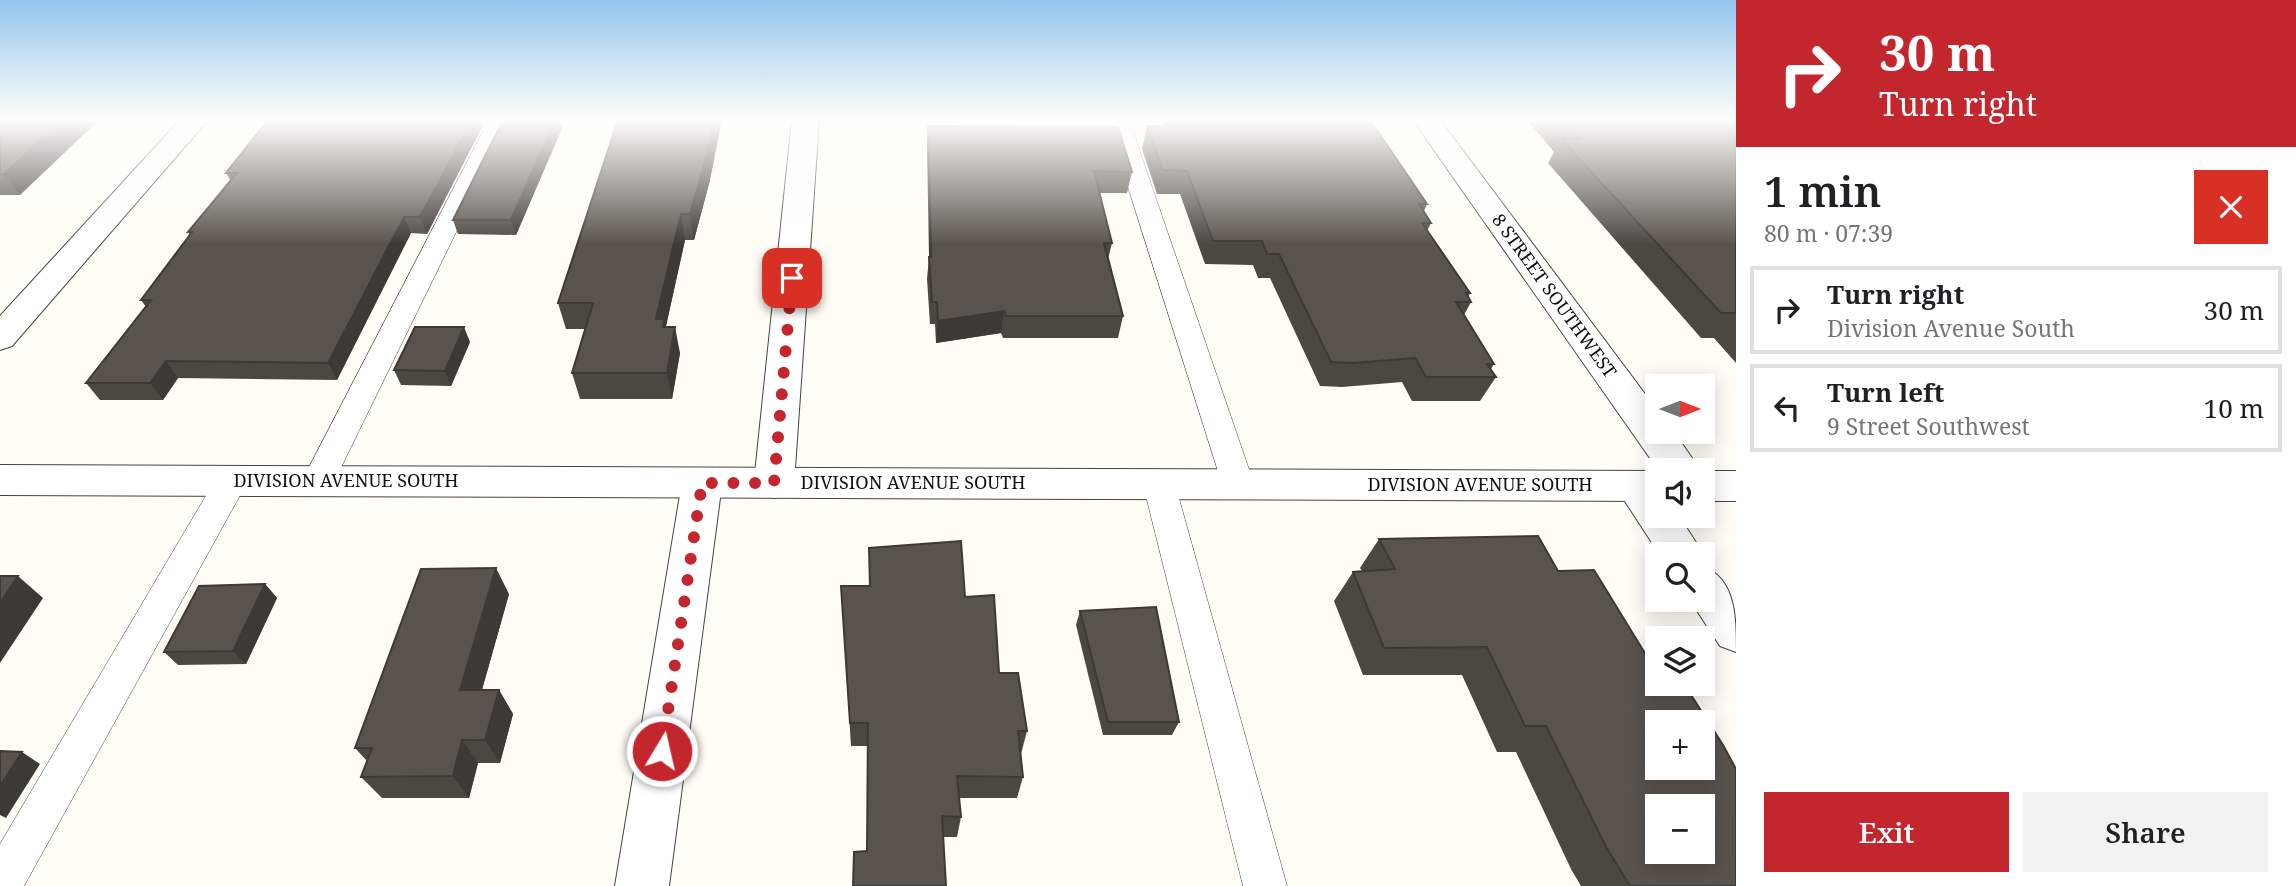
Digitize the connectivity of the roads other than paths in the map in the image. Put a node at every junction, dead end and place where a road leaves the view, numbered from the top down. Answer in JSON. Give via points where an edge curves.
{"nodes":[{"id":1,"x":159,"y":161,"type":"edge"},
{"id":2,"x":480,"y":161,"type":"edge"},
{"id":3,"x":802,"y":161,"type":"edge"},
{"id":4,"x":1131,"y":161,"type":"edge"},
{"id":5,"x":1455,"y":161,"type":"edge"},
{"id":6,"x":0,"y":338,"type":"edge"},
{"id":7,"x":1672,"y":458,"type":"edge"},
{"id":8,"x":0,"y":480,"type":"edge"},
{"id":9,"x":232,"y":481,"type":"junction"},
{"id":10,"x":318,"y":481,"type":"junction"},
{"id":11,"x":702,"y":483,"type":"junction"},
{"id":12,"x":774,"y":483,"type":"junction"},
{"id":13,"x":1159,"y":484,"type":"junction"},
{"id":14,"x":1238,"y":484,"type":"junction"},
{"id":15,"x":1645,"y":486,"type":"edge"},
{"id":16,"x":1715,"y":486,"type":"edge"},
{"id":17,"x":1736,"y":486,"type":"edge"},
{"id":18,"x":1715,"y":601,"type":"edge"},
{"id":19,"x":1736,"y":632,"type":"edge"},
{"id":20,"x":0,"y":886,"type":"edge"},
{"id":21,"x":642,"y":886,"type":"edge"},
{"id":22,"x":1265,"y":886,"type":"edge"}],
"edges":[{"from":1,"to":6,"type":"street"},
{"from":2,"to":10,"type":"lane"},
{"from":3,"to":12,"type":"street"},
{"from":4,"to":14,"type":"lane"},
{"from":5,"to":7,"type":"street","name":"8 STREET SOUTHWEST"},
{"from":8,"to":9,"type":"street","name":"DIVISION AVENUE SOUTH"},
{"from":9,"to":10,"type":"street","name":"DIVISION AVENUE SOUTH"},
{"from":9,"to":20,"type":"lane"},
{"from":10,"to":11,"type":"street","name":"DIVISION AVENUE SOUTH"},
{"from":11,"to":12,"type":"street","name":"DIVISION AVENUE SOUTH"},
{"from":11,"to":21,"type":"street"},
{"from":12,"to":13,"type":"street","name":"DIVISION AVENUE SOUTH"},
{"from":13,"to":14,"type":"street","name":"DIVISION AVENUE SOUTH"},
{"from":13,"to":22,"type":"lane"},
{"from":14,"to":15,"type":"street","name":"DIVISION AVENUE SOUTH"},
{"from":16,"to":17,"type":"street"},
{"from":18,"to":19,"type":"street"}]}
